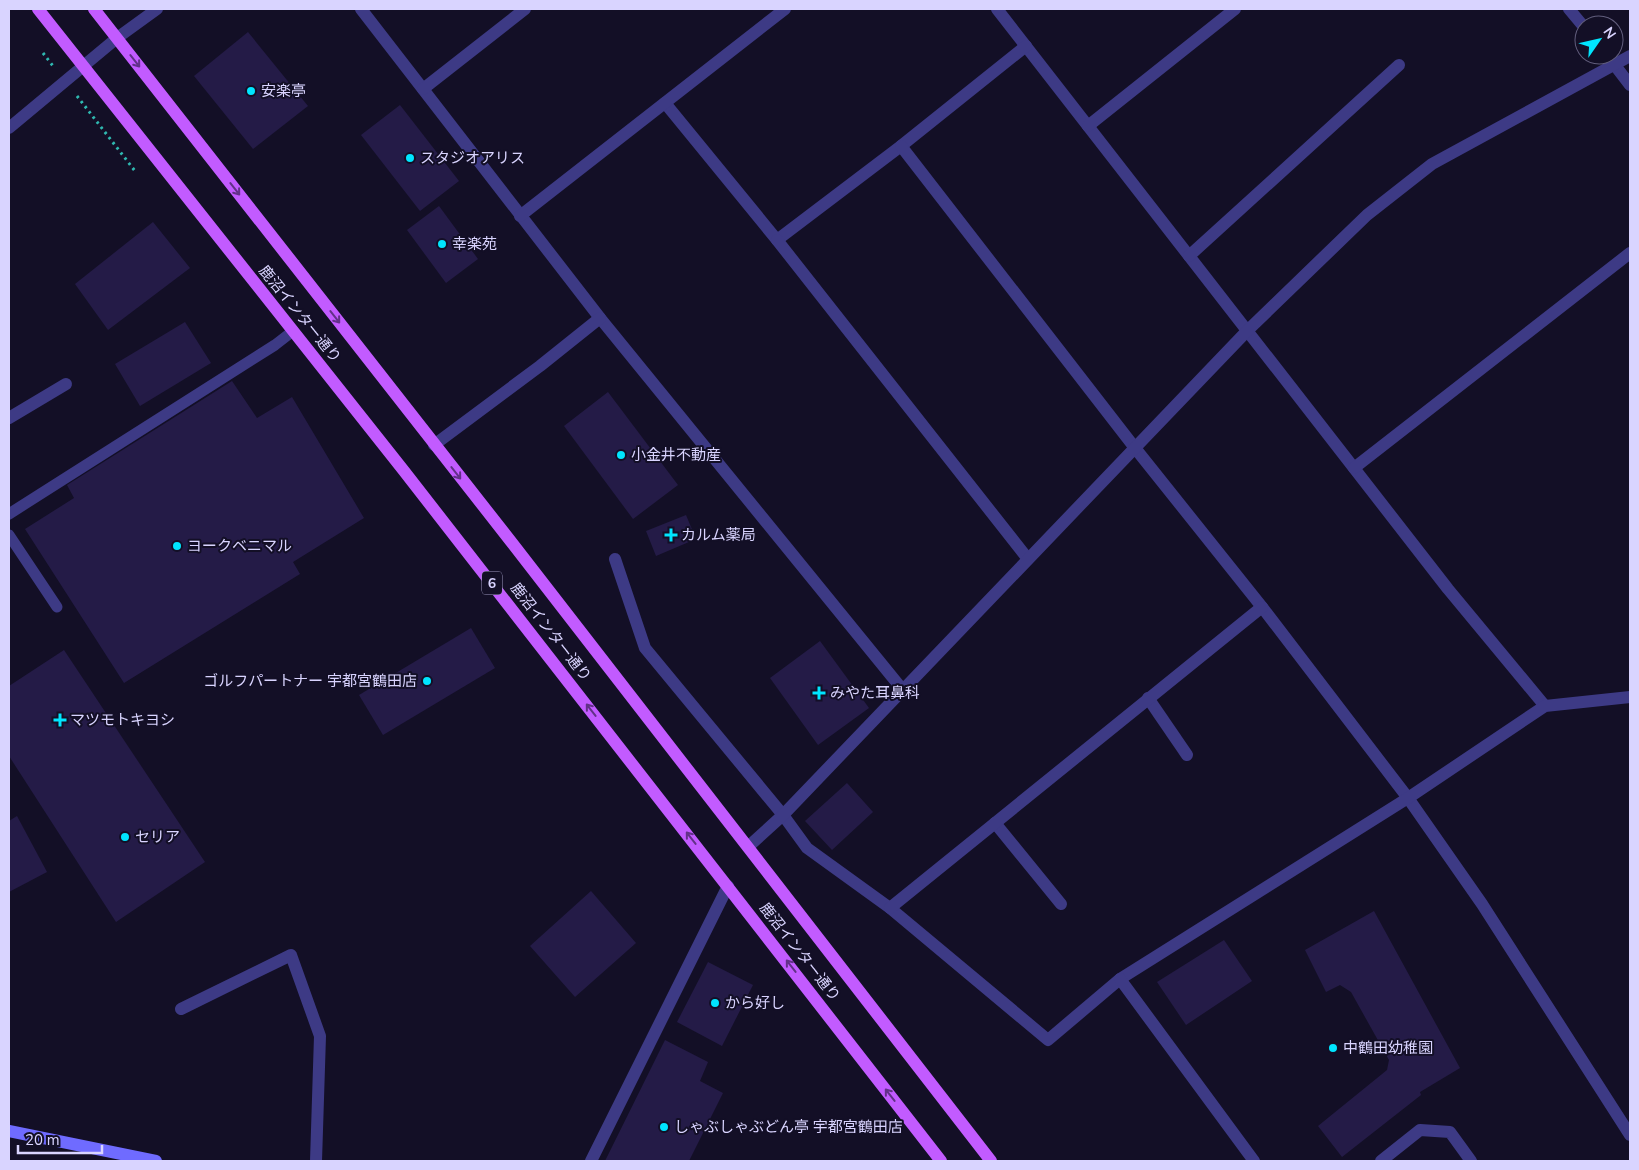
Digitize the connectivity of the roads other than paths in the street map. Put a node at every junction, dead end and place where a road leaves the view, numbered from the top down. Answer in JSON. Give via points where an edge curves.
{"nodes":[{"id":1,"x":38,"y":9,"type":"edge"},
{"id":2,"x":94,"y":9,"type":"edge"},
{"id":3,"x":156,"y":9,"type":"edge"},
{"id":4,"x":361,"y":9,"type":"edge"},
{"id":5,"x":525,"y":9,"type":"edge"},
{"id":6,"x":785,"y":9,"type":"edge"},
{"id":7,"x":997,"y":9,"type":"edge"},
{"id":8,"x":1235,"y":9,"type":"edge"},
{"id":9,"x":117,"y":38,"type":"junction"},
{"id":10,"x":1026,"y":46,"type":"junction"},
{"id":11,"x":1399,"y":65,"type":"dead end"},
{"id":12,"x":1602,"y":65,"type":"edge"},
{"id":13,"x":1615,"y":65,"type":"edge"},
{"id":14,"x":83,"y":66,"type":"junction"},
{"id":15,"x":1630,"y":85,"type":"edge"},
{"id":16,"x":423,"y":89,"type":"junction"},
{"id":17,"x":665,"y":103,"type":"junction"},
{"id":18,"x":1088,"y":126,"type":"junction"},
{"id":19,"x":9,"y":128,"type":"edge"},
{"id":20,"x":901,"y":146,"type":"junction"},
{"id":21,"x":520,"y":216,"type":"junction"},
{"id":22,"x":777,"y":240,"type":"junction"},
{"id":23,"x":1630,"y":252,"type":"edge"},
{"id":24,"x":1189,"y":256,"type":"junction"},
{"id":25,"x":600,"y":318,"type":"junction"},
{"id":26,"x":293,"y":331,"type":"junction"},
{"id":27,"x":1247,"y":331,"type":"junction"},
{"id":28,"x":66,"y":384,"type":"dead end"},
{"id":29,"x":9,"y":418,"type":"edge"},
{"id":30,"x":434,"y":445,"type":"junction"},
{"id":31,"x":1136,"y":448,"type":"junction"},
{"id":32,"x":1354,"y":468,"type":"junction"},
{"id":33,"x":9,"y":514,"type":"edge"},
{"id":34,"x":9,"y":535,"type":"edge"},
{"id":35,"x":615,"y":559,"type":"dead end"},
{"id":36,"x":1028,"y":559,"type":"junction"},
{"id":37,"x":57,"y":607,"type":"dead end"},
{"id":38,"x":1262,"y":607,"type":"junction"},
{"id":39,"x":902,"y":689,"type":"junction"},
{"id":40,"x":1630,"y":697,"type":"edge"},
{"id":41,"x":1148,"y":698,"type":"junction"},
{"id":42,"x":1545,"y":706,"type":"junction"},
{"id":43,"x":1187,"y":755,"type":"dead end"},
{"id":44,"x":1408,"y":798,"type":"junction"},
{"id":45,"x":782,"y":815,"type":"junction"},
{"id":46,"x":995,"y":823,"type":"junction"},
{"id":47,"x":750,"y":846,"type":"junction"},
{"id":48,"x":728,"y":886,"type":"junction"},
{"id":49,"x":1061,"y":904,"type":"dead end"},
{"id":50,"x":890,"y":908,"type":"junction"},
{"id":51,"x":1120,"y":979,"type":"junction"},
{"id":52,"x":181,"y":1010,"type":"dead end"},
{"id":53,"x":9,"y":1131,"type":"edge"},
{"id":54,"x":1630,"y":1135,"type":"edge"},
{"id":55,"x":156,"y":1161,"type":"edge"},
{"id":56,"x":316,"y":1161,"type":"edge"},
{"id":57,"x":591,"y":1161,"type":"edge"},
{"id":58,"x":941,"y":1161,"type":"edge"},
{"id":59,"x":991,"y":1161,"type":"edge"},
{"id":60,"x":1254,"y":1161,"type":"edge"},
{"id":61,"x":1381,"y":1161,"type":"edge"},
{"id":62,"x":1471,"y":1161,"type":"edge"}],
"edges":[{"from":1,"to":14,"type":"main road","name":"鹿沼インター通り","number":"6"},
{"from":2,"to":9,"type":"main road","name":"鹿沼インター通り"},
{"from":3,"to":9,"type":"street"},
{"from":4,"to":16,"type":"street"},
{"from":5,"to":16,"type":"street"},
{"from":6,"to":17,"type":"street"},
{"from":7,"to":10,"type":"street"},
{"from":8,"to":18,"type":"street"},
{"from":9,"to":14,"type":"street"},
{"from":9,"to":30,"type":"main road","name":"鹿沼インター通り","one_way":true},
{"from":10,"to":18,"type":"street"},
{"from":10,"to":20,"type":"street"},
{"from":11,"to":24,"type":"street"},
{"from":12,"to":27,"type":"street","via":[[1432,164],[1367,215]]},
{"from":13,"to":15,"type":"street"},
{"from":14,"to":19,"type":"street"},
{"from":14,"to":26,"type":"main road","name":"鹿沼インター通り","number":"6"},
{"from":16,"to":21,"type":"street"},
{"from":17,"to":21,"type":"street"},
{"from":17,"to":22,"type":"street"},
{"from":18,"to":24,"type":"street"},
{"from":20,"to":22,"type":"street"},
{"from":20,"to":31,"type":"street"},
{"from":21,"to":25,"type":"street"},
{"from":22,"to":36,"type":"street"},
{"from":23,"to":32,"type":"street"},
{"from":24,"to":27,"type":"street"},
{"from":25,"to":30,"type":"street"},
{"from":25,"to":39,"type":"street"},
{"from":26,"to":33,"type":"lane"},
{"from":48,"to":26,"type":"main road","name":"鹿沼インター通り","number":"6","one_way":true},
{"from":27,"to":31,"type":"street"},
{"from":27,"to":32,"type":"street"},
{"from":28,"to":29,"type":"street"},
{"from":30,"to":47,"type":"main road","name":"鹿沼インター通り","one_way":true},
{"from":31,"to":36,"type":"street"},
{"from":31,"to":38,"type":"street"},
{"from":32,"to":42,"type":"street"},
{"from":34,"to":37,"type":"lane"},
{"from":35,"to":45,"type":"street","via":[[645,648]]},
{"from":36,"to":39,"type":"street"},
{"from":38,"to":41,"type":"street"},
{"from":38,"to":44,"type":"street"},
{"from":39,"to":45,"type":"street"},
{"from":40,"to":42,"type":"street"},
{"from":41,"to":43,"type":"street"},
{"from":41,"to":46,"type":"street"},
{"from":42,"to":44,"type":"street"},
{"from":44,"to":51,"type":"street"},
{"from":44,"to":54,"type":"street","via":[[1482,904]]},
{"from":45,"to":47,"type":"street"},
{"from":45,"to":50,"type":"street","via":[[807,848]]},
{"from":46,"to":49,"type":"street"},
{"from":46,"to":50,"type":"street"},
{"from":47,"to":59,"type":"main road","name":"鹿沼インター通り"},
{"from":48,"to":57,"type":"street"},
{"from":58,"to":48,"type":"main road","name":"鹿沼インター通り","number":"6","one_way":true},
{"from":50,"to":51,"type":"street","via":[[1048,1040]]},
{"from":51,"to":60,"type":"street"},
{"from":52,"to":56,"type":"street","via":[[291,956],[320,1036]]},
{"from":53,"to":55,"type":"street"},
{"from":61,"to":62,"type":"street","via":[[1420,1130],[1450,1132]]}]}
